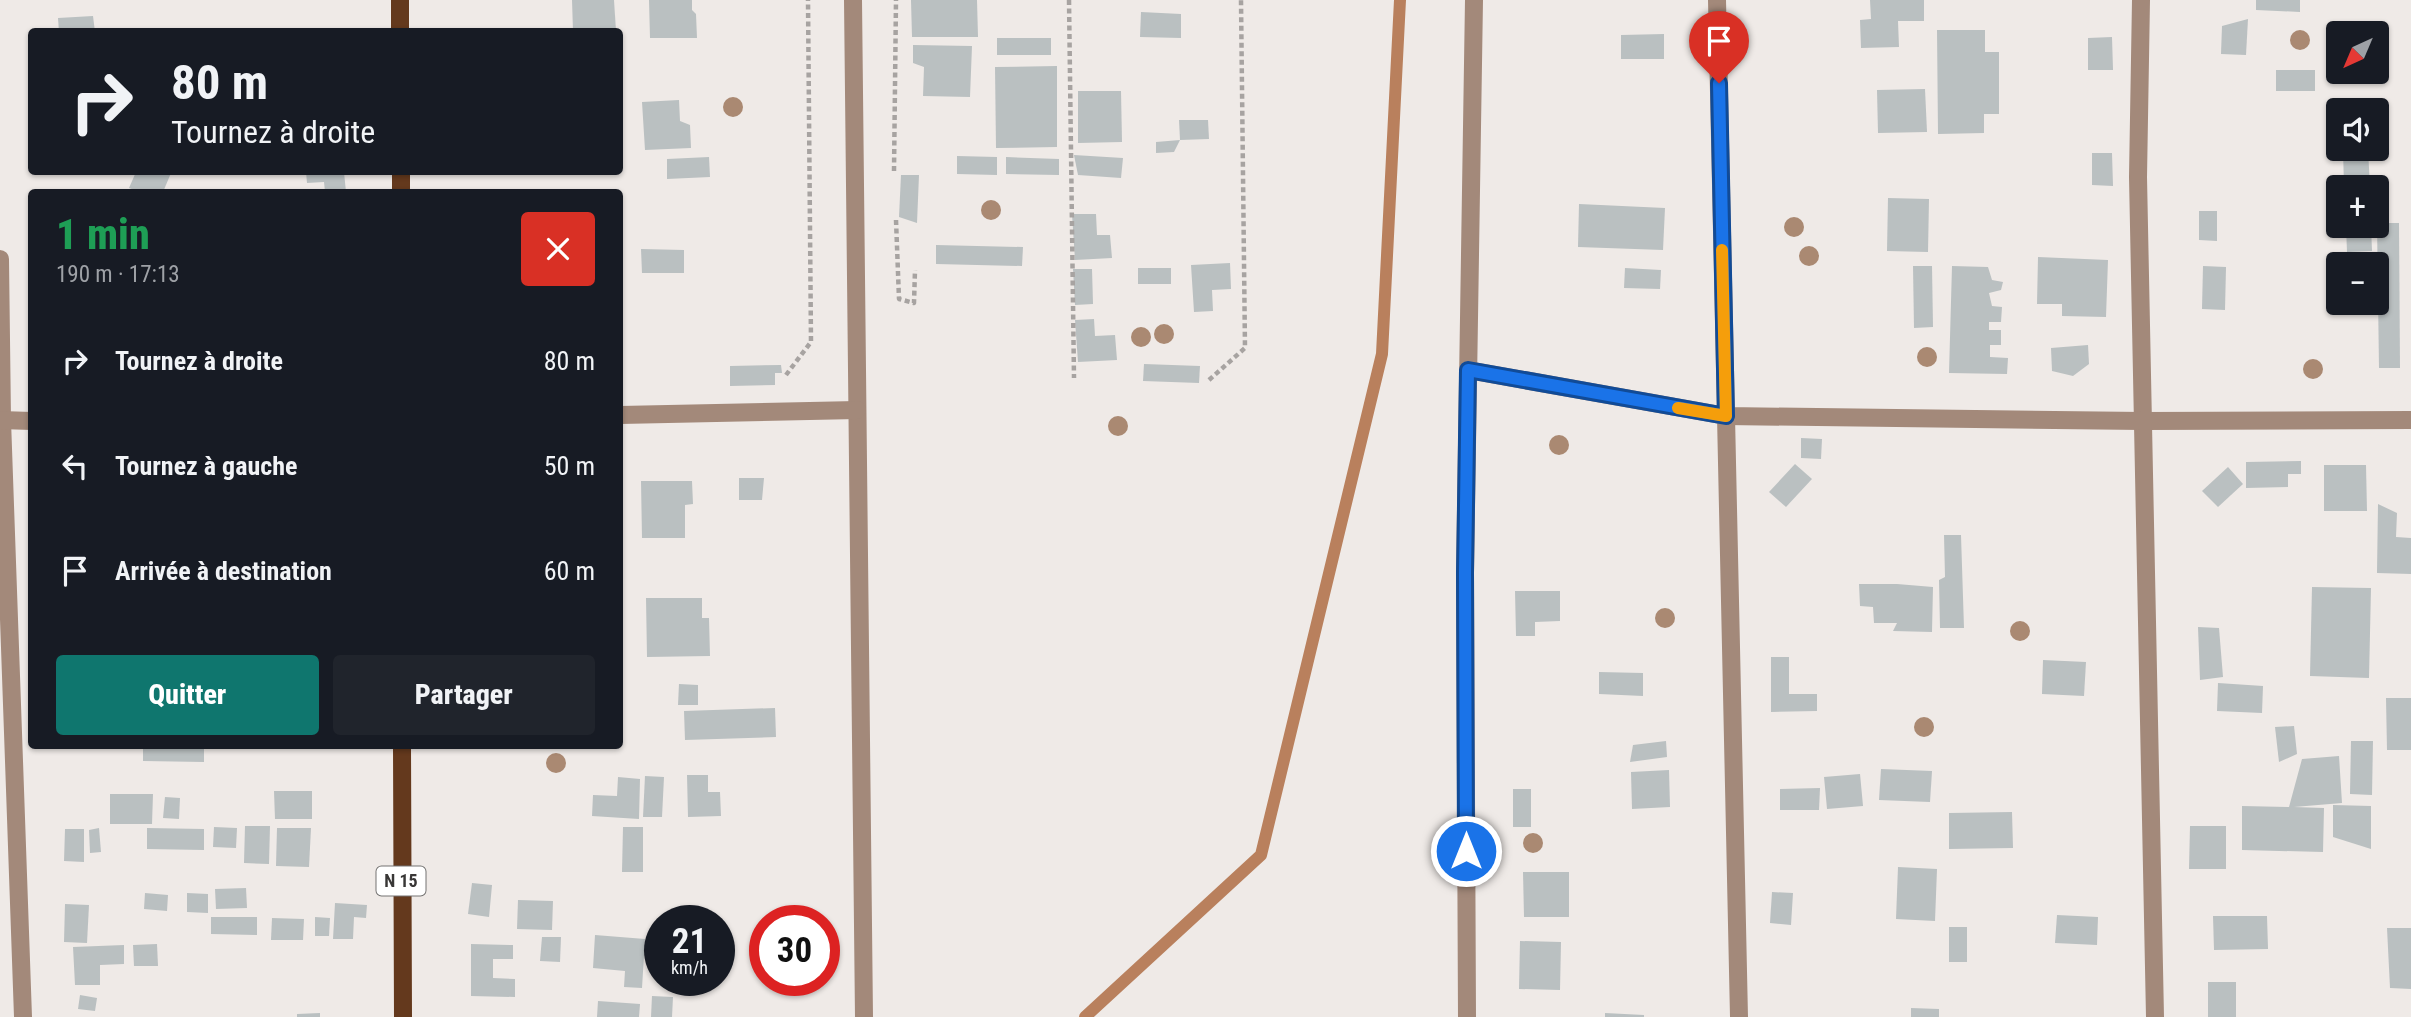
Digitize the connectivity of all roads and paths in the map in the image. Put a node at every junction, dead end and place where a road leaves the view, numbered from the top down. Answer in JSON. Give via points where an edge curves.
{"nodes":[{"id":1,"x":400,"y":0,"type":"edge"},
{"id":2,"x":808,"y":0,"type":"edge"},
{"id":3,"x":853,"y":0,"type":"edge"},
{"id":4,"x":896,"y":0,"type":"edge"},
{"id":5,"x":1069,"y":0,"type":"edge"},
{"id":6,"x":1241,"y":0,"type":"edge"},
{"id":7,"x":1474,"y":0,"type":"edge"},
{"id":8,"x":1717,"y":0,"type":"edge"},
{"id":9,"x":2141,"y":0,"type":"edge"},
{"id":10,"x":400,"y":28,"type":"edge"},
{"id":11,"x":894,"y":171,"type":"dead end"},
{"id":12,"x":896,"y":220,"type":"dead end"},
{"id":13,"x":0,"y":259,"type":"edge"},
{"id":14,"x":915,"y":270,"type":"dead end"},
{"id":15,"x":1468,"y":370,"type":"junction"},
{"id":16,"x":786,"y":375,"type":"dead end"},
{"id":17,"x":1074,"y":378,"type":"dead end"},
{"id":18,"x":1209,"y":380,"type":"dead end"},
{"id":19,"x":858,"y":410,"type":"junction"},
{"id":20,"x":623,"y":415,"type":"edge"},
{"id":21,"x":1726,"y":416,"type":"junction"},
{"id":22,"x":1,"y":420,"type":"edge"},
{"id":23,"x":2411,"y":420,"type":"edge"},
{"id":24,"x":28,"y":421,"type":"edge"},
{"id":25,"x":2143,"y":421,"type":"junction"},
{"id":26,"x":402,"y":749,"type":"edge"},
{"id":27,"x":23,"y":1017,"type":"edge"},
{"id":28,"x":403,"y":1017,"type":"edge"},
{"id":29,"x":864,"y":1017,"type":"edge"},
{"id":30,"x":1467,"y":1017,"type":"edge"},
{"id":31,"x":1739,"y":1017,"type":"edge"},
{"id":32,"x":2155,"y":1017,"type":"edge"}],
"edges":[{"from":1,"to":10,"type":"main road"},
{"from":2,"to":16,"type":"path","via":[[811,342]]},
{"from":3,"to":19,"type":"street"},
{"from":4,"to":11,"type":"path"},
{"from":5,"to":17,"type":"path"},
{"from":6,"to":18,"type":"path","via":[[1245,348]]},
{"from":7,"to":15,"type":"street"},
{"from":8,"to":21,"type":"street"},
{"from":9,"to":25,"type":"street","via":[[2138,177]]},
{"from":12,"to":14,"type":"path","via":[[899,299],[914,303]]},
{"from":13,"to":22,"type":"street"},
{"from":15,"to":21,"type":"street"},
{"from":15,"to":30,"type":"street"},
{"from":19,"to":20,"type":"street"},
{"from":19,"to":29,"type":"street"},
{"from":21,"to":25,"type":"street"},
{"from":21,"to":31,"type":"street"},
{"from":22,"to":24,"type":"street"},
{"from":22,"to":27,"type":"street"},
{"from":23,"to":25,"type":"street"},
{"from":25,"to":32,"type":"street"},
{"from":26,"to":28,"type":"main road","number":"N 15"}]}
